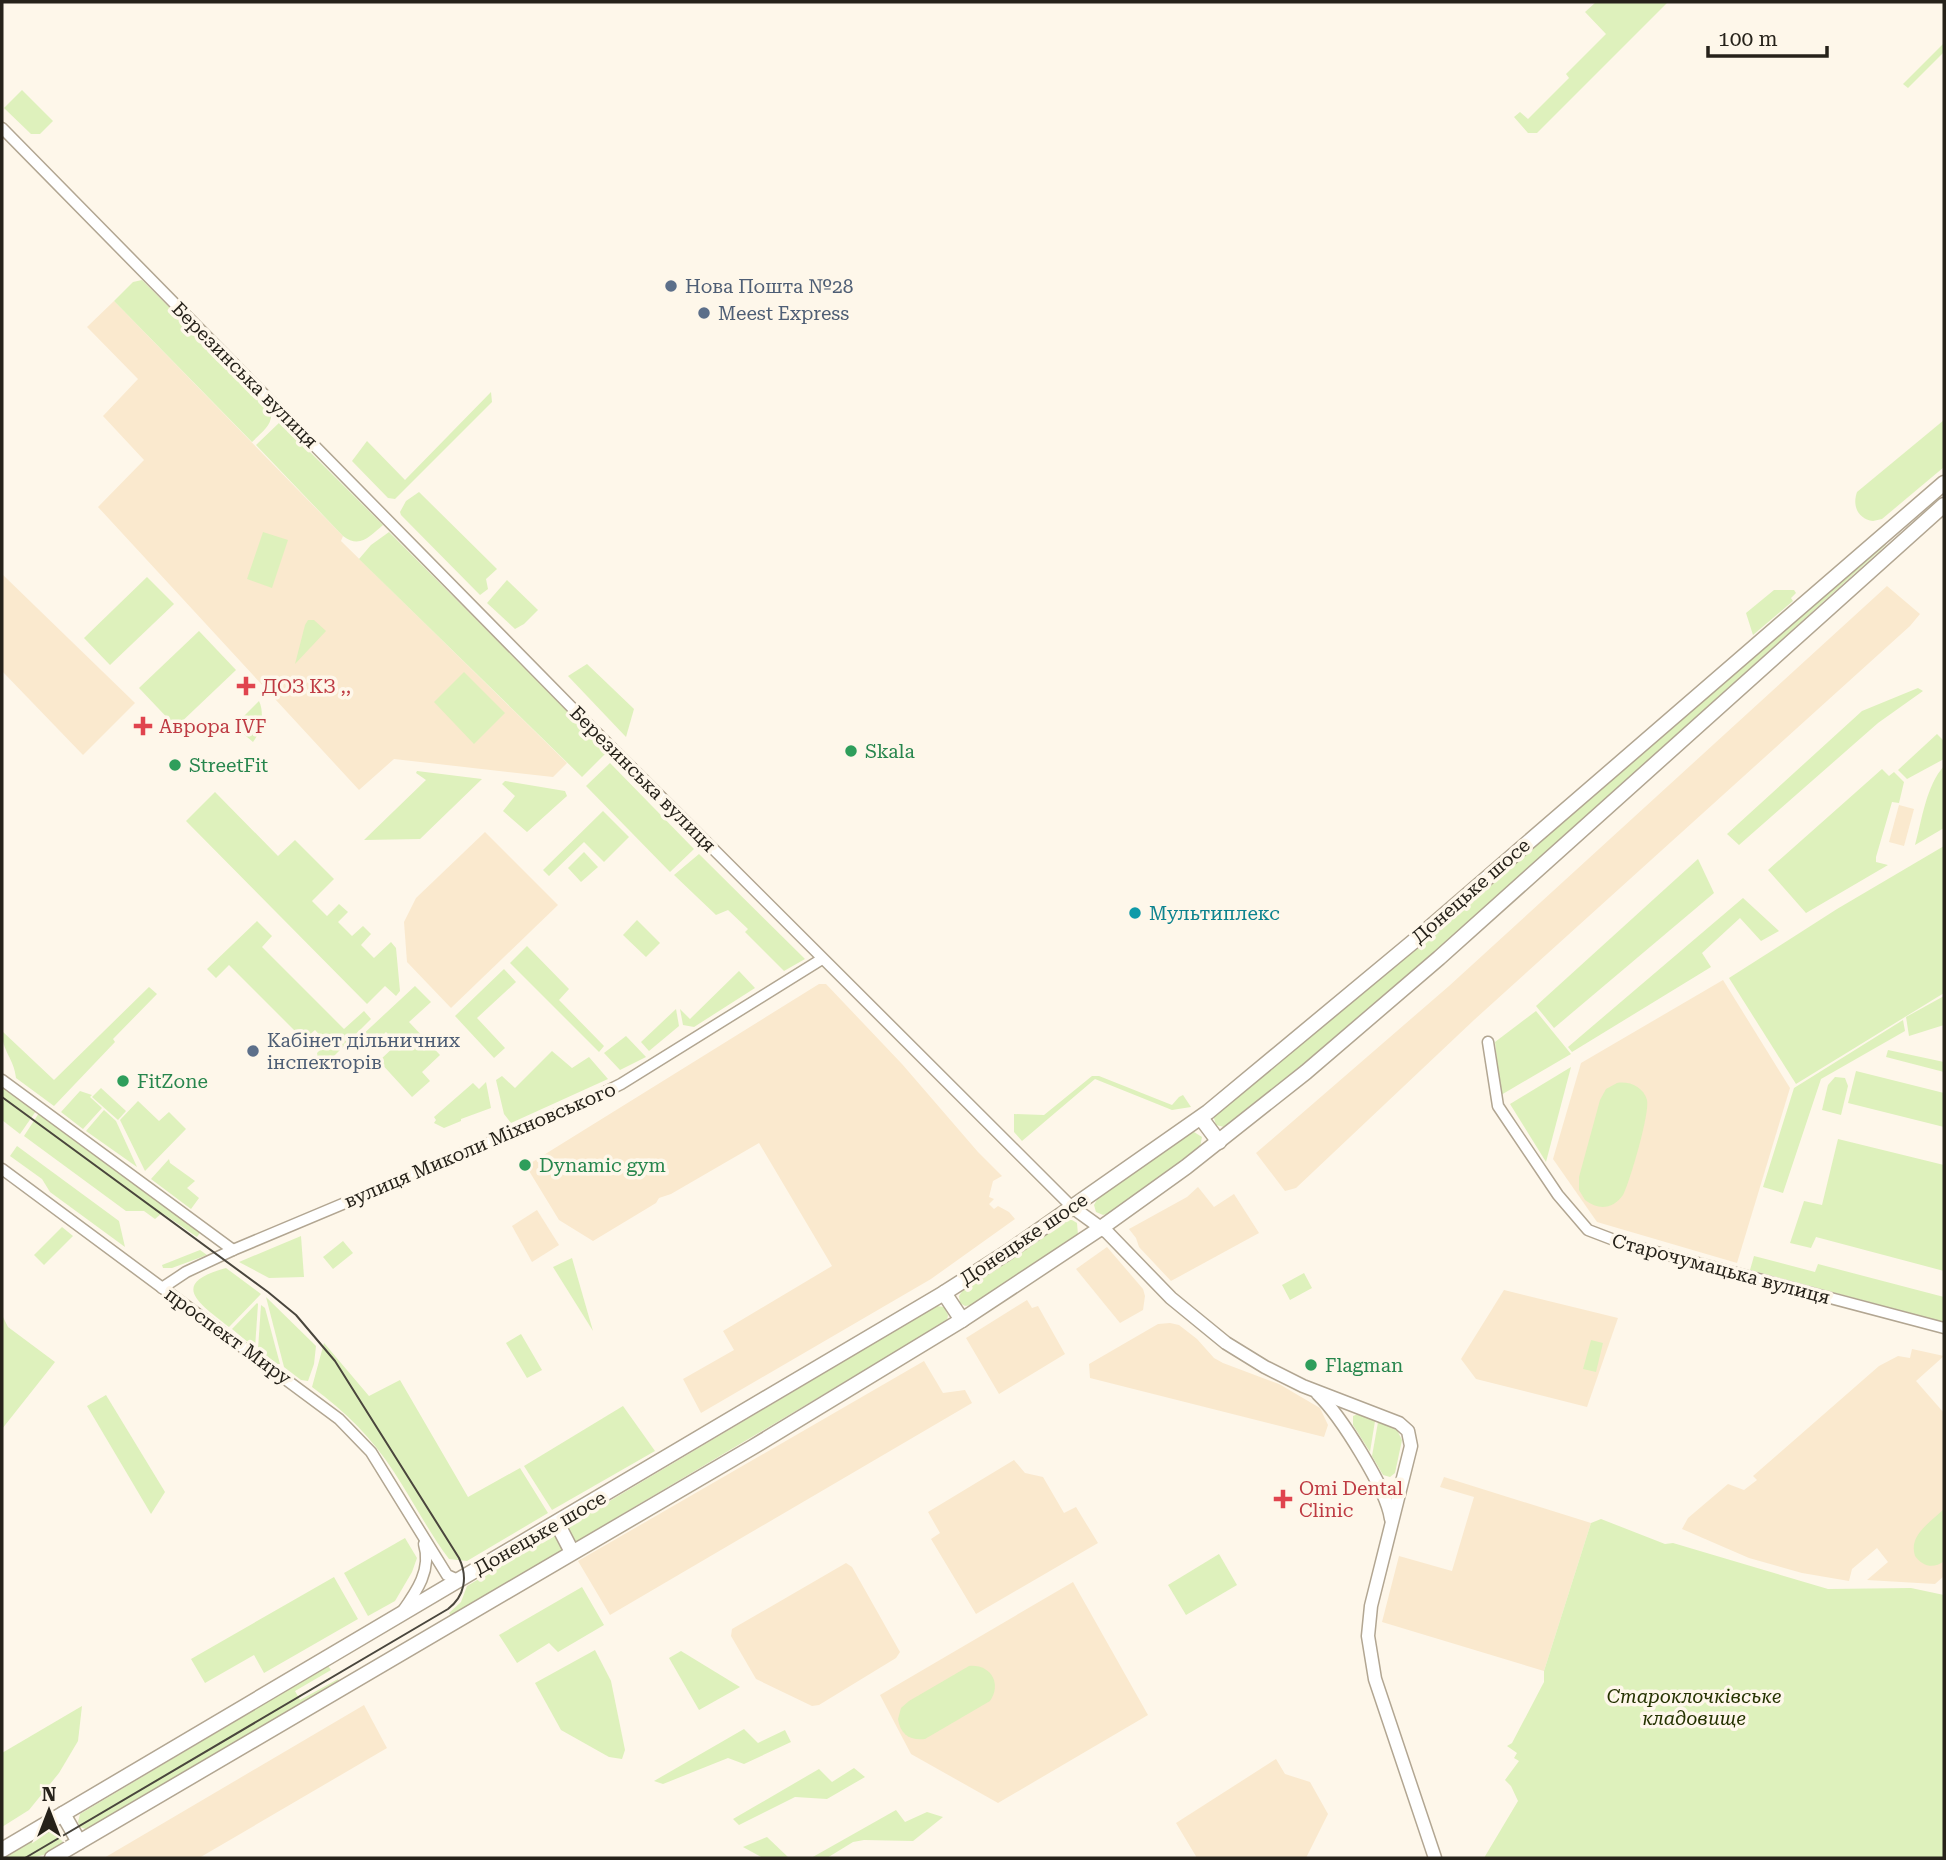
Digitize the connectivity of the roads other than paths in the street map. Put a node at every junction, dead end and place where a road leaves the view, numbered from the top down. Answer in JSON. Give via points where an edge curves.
{"nodes":[{"id":1,"x":2,"y":128,"type":"edge"},
{"id":2,"x":1944,"y":484,"type":"edge"},
{"id":3,"x":1944,"y":505,"type":"edge"},
{"id":4,"x":822,"y":959,"type":"junction"},
{"id":5,"x":1488,"y":1042,"type":"dead end"},
{"id":6,"x":2,"y":1080,"type":"edge"},
{"id":7,"x":1201,"y":1118,"type":"junction"},
{"id":8,"x":1219,"y":1142,"type":"junction"},
{"id":9,"x":2,"y":1169,"type":"edge"},
{"id":10,"x":1072,"y":1207,"type":"junction"},
{"id":11,"x":1101,"y":1228,"type":"junction"},
{"id":12,"x":233,"y":1250,"type":"junction"},
{"id":13,"x":162,"y":1287,"type":"junction"},
{"id":14,"x":944,"y":1293,"type":"junction"},
{"id":15,"x":962,"y":1320,"type":"junction"},
{"id":16,"x":1944,"y":1328,"type":"edge"},
{"id":17,"x":1315,"y":1391,"type":"junction"},
{"id":18,"x":1359,"y":1407,"type":"junction"},
{"id":19,"x":1349,"y":1433,"type":"junction"},
{"id":20,"x":1404,"y":1472,"type":"junction"},
{"id":21,"x":1374,"y":1477,"type":"junction"},
{"id":22,"x":557,"y":1523,"type":"junction"},
{"id":23,"x":1391,"y":1524,"type":"junction"},
{"id":24,"x":420,"y":1534,"type":"junction"},
{"id":25,"x":572,"y":1552,"type":"junction"},
{"id":26,"x":458,"y":1580,"type":"junction"},
{"id":27,"x":401,"y":1614,"type":"junction"},
{"id":28,"x":63,"y":1814,"type":"junction"},
{"id":29,"x":79,"y":1842,"type":"junction"},
{"id":30,"x":2,"y":1850,"type":"edge"},
{"id":31,"x":52,"y":1858,"type":"edge"},
{"id":32,"x":1435,"y":1858,"type":"edge"}],
"edges":[{"from":1,"to":4,"type":"street","name":"Березинська вулиця"},
{"from":2,"to":7,"type":"highway","name":"Донецьке шосе","via":[[1420,936]]},
{"from":3,"to":8,"type":"highway","name":"Донецьке шосе","via":[[1440,958]]},
{"from":4,"to":10,"type":"street","name":"Березинська вулиця"},
{"from":4,"to":12,"type":"street","name":"вулиця Миколи Міхновського","via":[[581,1104]]},
{"from":5,"to":16,"type":"street","name":"Старочумацька вулиця","via":[[1498,1107],[1587,1230]]},
{"from":6,"to":12,"type":"street"},
{"from":7,"to":8,"type":"highway"},
{"from":7,"to":10,"type":"highway","name":"Донецьке шосе"},
{"from":8,"to":11,"type":"highway","name":"Донецьке шосе"},
{"from":9,"to":13,"type":"street","name":"проспект Миру"},
{"from":10,"to":11,"type":"main road","name":"Березинська вулиця"},
{"from":10,"to":14,"type":"highway","name":"Донецьке шосе"},
{"from":11,"to":15,"type":"highway","name":"Донецьке шосе"},
{"from":11,"to":17,"type":"main road","name":"Березинська вулиця","via":[[1205,1328],[1265,1367]]},
{"from":12,"to":13,"type":"street","name":"вулиця Миколи Міхновського"},
{"from":13,"to":24,"type":"street","name":"проспект Миру","via":[[351,1430],[379,1465]]},
{"from":14,"to":15,"type":"highway"},
{"from":14,"to":22,"type":"highway","name":"Донецьке шосе"},
{"from":15,"to":25,"type":"highway","name":"Донецьке шосе"},
{"from":17,"to":18,"type":"main road","name":"Березинська вулиця"},
{"from":17,"to":19,"type":"main road","name":"Березинська вулиця"},
{"from":18,"to":19,"type":"main road","via":[[1348,1418]]},
{"from":18,"to":20,"type":"main road","name":"Березинська вулиця","via":[[1408,1431],[1411,1446]]},
{"from":19,"to":21,"type":"main road","name":"Березинська вулиця"},
{"from":20,"to":21,"type":"main road","via":[[1389,1482]]},
{"from":20,"to":23,"type":"main road"},
{"from":21,"to":23,"type":"main road","name":"Березинська вулиця"},
{"from":22,"to":25,"type":"highway"},
{"from":22,"to":26,"type":"highway","name":"Донецьке шосе"},
{"from":23,"to":32,"type":"main road","via":[[1371,1606],[1369,1647]]},
{"from":24,"to":26,"type":"street","name":"проспект Миру","via":[[447,1575]]},
{"from":24,"to":27,"type":"street","name":"проспект Миру","via":[[427,1556],[425,1571]]},
{"from":25,"to":29,"type":"highway","name":"Донецьке шосе"},
{"from":26,"to":27,"type":"highway","name":"Донецьке шосе"},
{"from":27,"to":28,"type":"highway","name":"Донецьке шосе"},
{"from":28,"to":29,"type":"highway"},
{"from":28,"to":30,"type":"highway","name":"Донецьке шосе"},
{"from":29,"to":31,"type":"highway","name":"Донецьке шосе"}]}
